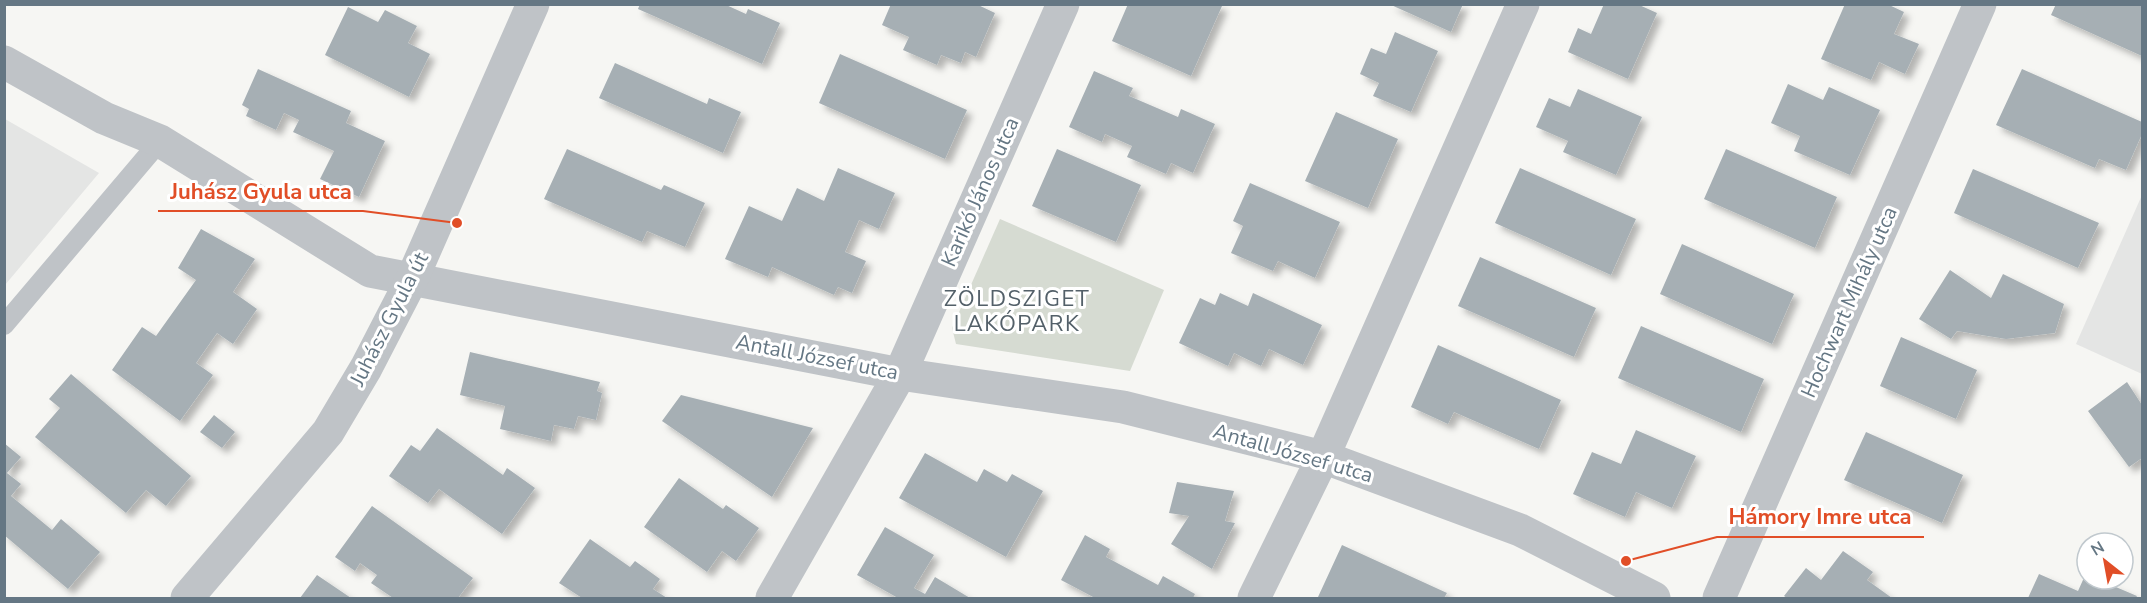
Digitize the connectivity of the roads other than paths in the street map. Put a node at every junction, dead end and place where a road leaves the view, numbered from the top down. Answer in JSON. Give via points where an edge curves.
{"nodes":[{"id":1,"x":533,"y":4,"type":"edge"},
{"id":2,"x":1062,"y":4,"type":"edge"},
{"id":3,"x":1523,"y":4,"type":"edge"},
{"id":4,"x":1980,"y":4,"type":"edge"},
{"id":5,"x":4,"y":62,"type":"edge"},
{"id":6,"x":160,"y":141,"type":"junction"},
{"id":7,"x":412,"y":279,"type":"junction"},
{"id":8,"x":4,"y":325,"type":"edge"},
{"id":9,"x":900,"y":374,"type":"junction"},
{"id":10,"x":1323,"y":457,"type":"junction"},
{"id":11,"x":187,"y":598,"type":"edge"},
{"id":12,"x":772,"y":598,"type":"edge"},
{"id":13,"x":1254,"y":598,"type":"edge"},
{"id":14,"x":1654,"y":598,"type":"edge"},
{"id":15,"x":1719,"y":598,"type":"edge"}],
"edges":[{"from":1,"to":7,"type":"street","name":"Juhász Gyula út"},
{"from":2,"to":9,"type":"street","name":"Karikó János utca"},
{"from":3,"to":10,"type":"street"},
{"from":4,"to":15,"type":"street","name":"Hochwart Mihály utca"},
{"from":5,"to":6,"type":"street","name":"Antall József utca","via":[[104,118]]},
{"from":6,"to":7,"type":"street","name":"Antall József utca","via":[[370,271]]},
{"from":6,"to":8,"type":"lane"},
{"from":7,"to":9,"type":"street","name":"Antall József utca"},
{"from":7,"to":11,"type":"street","name":"Juhász Gyula út","via":[[328,432]]},
{"from":9,"to":10,"type":"street","name":"Antall József utca","via":[[1123,407]]},
{"from":9,"to":12,"type":"street","name":"Karikó János utca"},
{"from":10,"to":13,"type":"street"},
{"from":10,"to":14,"type":"street","name":"Antall József utca","via":[[1520,530]]}]}
